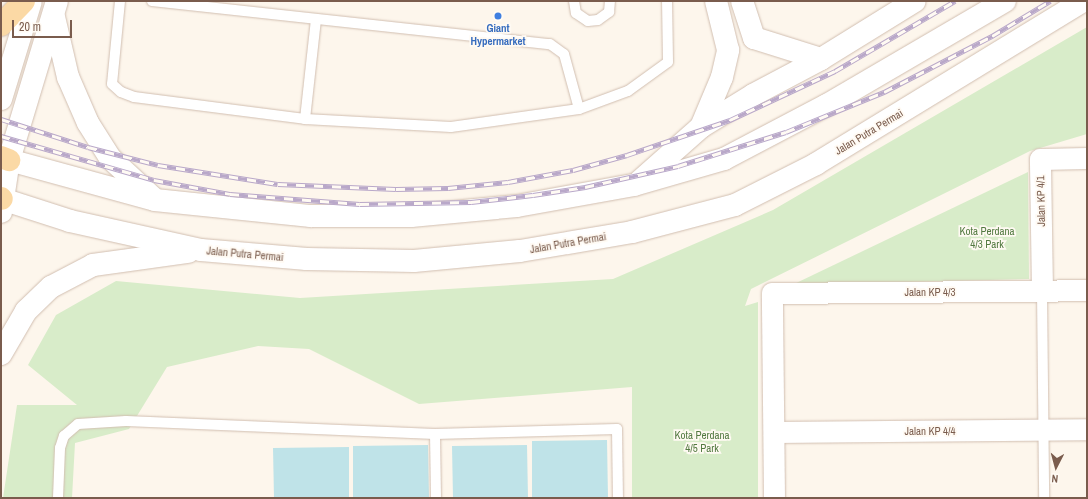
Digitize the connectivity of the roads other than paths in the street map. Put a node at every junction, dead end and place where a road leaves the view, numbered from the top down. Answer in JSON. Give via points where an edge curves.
{"nodes":[{"id":1,"x":24,"y":1,"type":"edge"},
{"id":2,"x":30,"y":1,"type":"edge"},
{"id":3,"x":120,"y":1,"type":"edge"},
{"id":4,"x":152,"y":1,"type":"edge"},
{"id":5,"x":574,"y":1,"type":"edge"},
{"id":6,"x":610,"y":1,"type":"edge"},
{"id":7,"x":667,"y":1,"type":"edge"},
{"id":8,"x":716,"y":1,"type":"edge"},
{"id":9,"x":742,"y":1,"type":"edge"},
{"id":10,"x":915,"y":1,"type":"edge"},
{"id":11,"x":1005,"y":1,"type":"edge"},
{"id":12,"x":1083,"y":1,"type":"edge"},
{"id":13,"x":55,"y":8,"type":"edge"},
{"id":14,"x":316,"y":20,"type":"junction"},
{"id":15,"x":1,"y":25,"type":"edge"},
{"id":16,"x":821,"y":59,"type":"junction"},
{"id":17,"x":1,"y":98,"type":"edge"},
{"id":18,"x":577,"y":105,"type":"junction"},
{"id":19,"x":305,"y":119,"type":"junction"},
{"id":20,"x":701,"y":127,"type":"junction"},
{"id":21,"x":1087,"y":158,"type":"edge"},
{"id":22,"x":5,"y":159,"type":"edge"},
{"id":23,"x":634,"y":186,"type":"junction"},
{"id":24,"x":154,"y":200,"type":"junction"},
{"id":25,"x":1,"y":203,"type":"edge"},
{"id":26,"x":201,"y":250,"type":"junction"},
{"id":27,"x":1087,"y":290,"type":"edge"},
{"id":28,"x":1042,"y":291,"type":"junction"},
{"id":29,"x":1,"y":354,"type":"edge"},
{"id":30,"x":1087,"y":429,"type":"edge"},
{"id":31,"x":1043,"y":430,"type":"junction"},
{"id":32,"x":774,"y":432,"type":"junction"},
{"id":33,"x":435,"y":434,"type":"junction"},
{"id":34,"x":58,"y":498,"type":"edge"},
{"id":35,"x":436,"y":498,"type":"edge"},
{"id":36,"x":618,"y":498,"type":"edge"},
{"id":37,"x":774,"y":498,"type":"edge"},
{"id":38,"x":1044,"y":498,"type":"edge"}],
"edges":[{"from":1,"to":15,"type":"main road"},
{"from":2,"to":17,"type":"main road"},
{"from":3,"to":19,"type":"lane","via":[[112,84],[121,92],[134,97]]},
{"from":4,"to":14,"type":"lane"},
{"from":5,"to":6,"type":"lane","via":[[576,13],[588,21],[598,20],[609,12]]},
{"from":7,"to":18,"type":"lane","via":[[668,62],[628,91]]},
{"from":8,"to":20,"type":"main road","via":[[728,50],[722,77]]},
{"from":9,"to":16,"type":"main road","via":[[754,38]]},
{"from":10,"to":16,"type":"main road"},
{"from":11,"to":23,"type":"main road","via":[[827,105],[724,159]]},
{"from":12,"to":26,"type":"main road","name":"Jalan Putra Permai","via":[[816,164],[735,205],[632,232],[528,250],[414,261],[307,259]]},
{"from":13,"to":22,"type":"main road"},
{"from":13,"to":24,"type":"main road","via":[[68,77],[88,123],[110,158]]},
{"from":14,"to":18,"type":"lane","via":[[550,44],[564,54]]},
{"from":14,"to":19,"type":"lane"},
{"from":16,"to":20,"type":"main road","via":[[753,95]]},
{"from":18,"to":19,"type":"lane","via":[[451,127]]},
{"from":20,"to":23,"type":"main road"},
{"from":21,"to":28,"type":"street","name":"Jalan KP 4/1","via":[[1040,159]]},
{"from":22,"to":24,"type":"main road"},
{"from":22,"to":25,"type":"main road"},
{"from":23,"to":24,"type":"main road","via":[[517,206],[411,216],[311,216]]},
{"from":25,"to":26,"type":"main road","name":"Jalan Putra Permai"},
{"from":26,"to":29,"type":"main road","via":[[93,265],[51,287],[26,311]]},
{"from":27,"to":28,"type":"street","name":"Jalan KP 4/3"},
{"from":28,"to":31,"type":"lane"},
{"from":28,"to":32,"type":"street","name":"Jalan KP 4/3","via":[[772,293]]},
{"from":30,"to":31,"type":"street","name":"Jalan KP 4/4"},
{"from":31,"to":32,"type":"street","name":"Jalan KP 4/4"},
{"from":31,"to":38,"type":"lane"},
{"from":32,"to":37,"type":"street"},
{"from":33,"to":34,"type":"lane","via":[[126,421],[78,424],[64,436],[60,448]]},
{"from":33,"to":35,"type":"lane"},
{"from":33,"to":36,"type":"lane","via":[[617,429]]}]}
